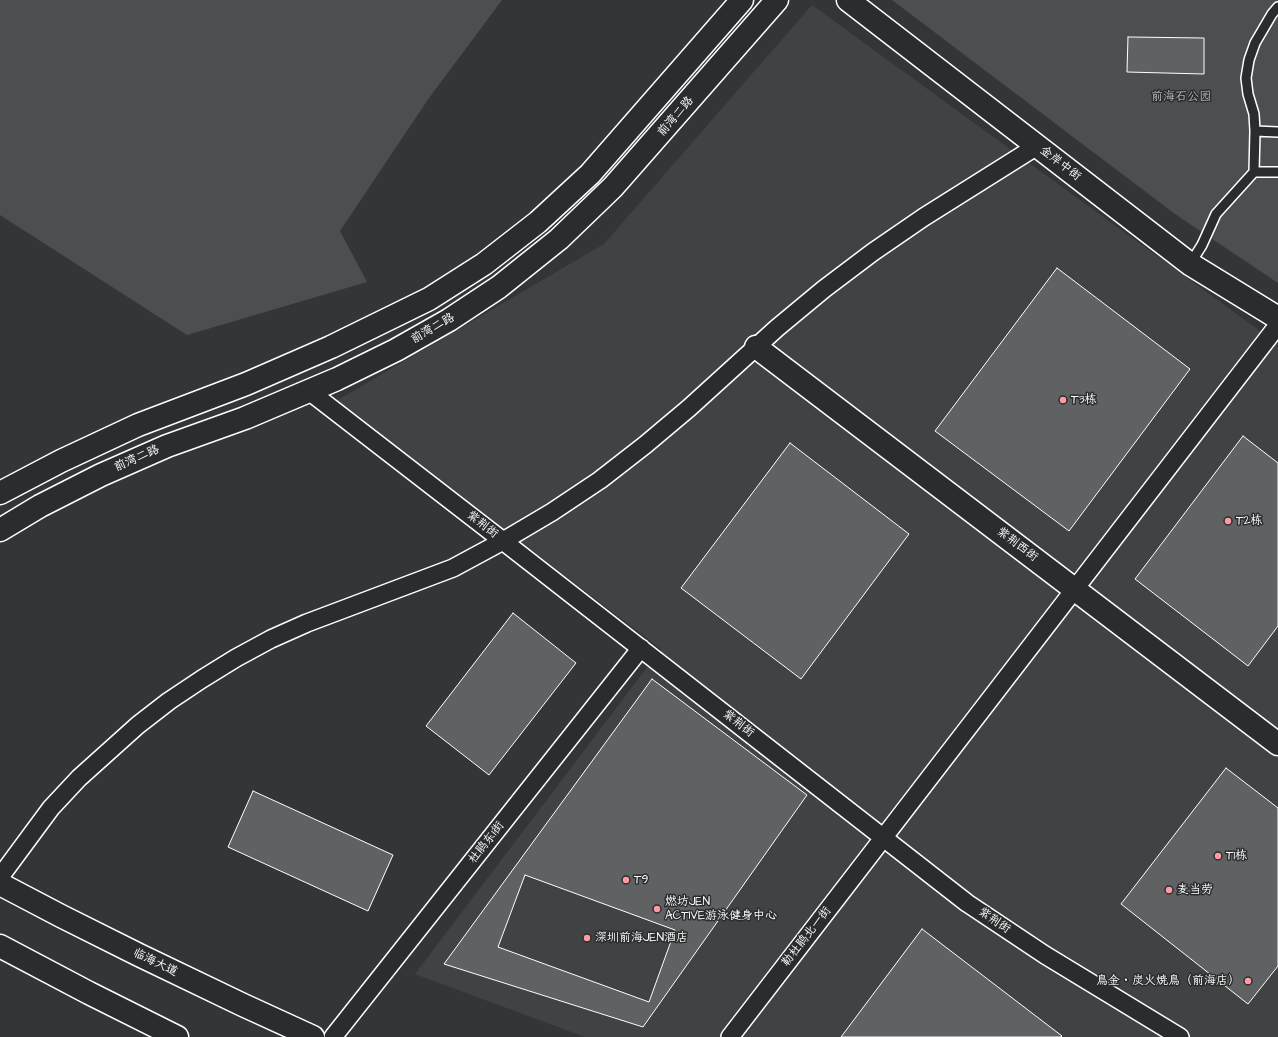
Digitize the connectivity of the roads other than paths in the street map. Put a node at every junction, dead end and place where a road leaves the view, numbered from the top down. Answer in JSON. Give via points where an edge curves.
{"nodes":[{"id":1,"x":742,"y":0,"type":"edge"},
{"id":2,"x":777,"y":0,"type":"edge"},
{"id":3,"x":848,"y":0,"type":"edge"},
{"id":4,"x":1278,"y":7,"type":"edge"},
{"id":5,"x":1255,"y":132,"type":"junction"},
{"id":6,"x":1278,"y":132,"type":"edge"},
{"id":7,"x":1037,"y":146,"type":"junction"},
{"id":8,"x":1254,"y":172,"type":"junction"},
{"id":9,"x":1278,"y":172,"type":"edge"},
{"id":10,"x":1190,"y":264,"type":"junction"},
{"id":11,"x":1278,"y":318,"type":"edge"},
{"id":12,"x":1278,"y":325,"type":"edge"},
{"id":13,"x":756,"y":347,"type":"junction"},
{"id":14,"x":309,"y":392,"type":"junction"},
{"id":15,"x":0,"y":493,"type":"edge"},
{"id":16,"x":0,"y":530,"type":"edge"},
{"id":17,"x":503,"y":541,"type":"junction"},
{"id":18,"x":1075,"y":589,"type":"junction"},
{"id":19,"x":641,"y":648,"type":"junction"},
{"id":20,"x":1277,"y":740,"type":"edge"},
{"id":21,"x":883,"y":838,"type":"junction"},
{"id":22,"x":0,"y":877,"type":"edge"},
{"id":23,"x":0,"y":884,"type":"edge"},
{"id":24,"x":0,"y":946,"type":"edge"},
{"id":25,"x":177,"y":1037,"type":"edge"},
{"id":26,"x":313,"y":1037,"type":"edge"},
{"id":27,"x":332,"y":1037,"type":"edge"},
{"id":28,"x":730,"y":1037,"type":"edge"},
{"id":29,"x":1180,"y":1037,"type":"edge"}],
"edges":[{"from":1,"to":15,"type":"street","via":[[590,174],[538,222],[484,264],[429,299],[331,348],[138,425]]},
{"from":2,"to":14,"type":"street","name":"前湾二路","via":[[613,188],[559,239],[499,287],[449,320],[396,350]]},
{"from":3,"to":7,"type":"street","name":"金岸中街"},
{"from":4,"to":5,"type":"lane","via":[[1255,42],[1248,60],[1246,78]]},
{"from":5,"to":6,"type":"lane"},
{"from":5,"to":8,"type":"lane"},
{"from":7,"to":10,"type":"street","name":"金岸中街"},
{"from":7,"to":13,"type":"street","via":[[873,252],[824,289]]},
{"from":8,"to":9,"type":"lane"},
{"from":8,"to":10,"type":"lane","via":[[1216,214]]},
{"from":10,"to":11,"type":"street","name":"金岸中街"},
{"from":12,"to":18,"type":"street","name":"勒杜鹃北一街"},
{"from":13,"to":17,"type":"street","via":[[645,445],[594,484]]},
{"from":13,"to":18,"type":"street","name":"紫荆西街"},
{"from":14,"to":16,"type":"street","name":"前湾二路","via":[[167,446],[108,472],[40,506]]},
{"from":14,"to":17,"type":"street","name":"紫荆街"},
{"from":17,"to":19,"type":"street","name":"紫荆街"},
{"from":17,"to":22,"type":"street","via":[[452,568],[271,639],[202,678],[138,725],[79,778],[51,808]]},
{"from":18,"to":20,"type":"street","name":"紫荆西街"},
{"from":18,"to":21,"type":"street","name":"勒杜鹃北一街"},
{"from":19,"to":21,"type":"street","name":"紫荆街"},
{"from":19,"to":27,"type":"street","name":"杜鹃东1街"},
{"from":21,"to":28,"type":"street","name":"勒杜鹃北一街"},
{"from":21,"to":29,"type":"street","name":"紫荆街","via":[[967,903],[1045,955]]},
{"from":23,"to":26,"type":"street","name":"临海大道","via":[[140,955]]},
{"from":24,"to":25,"type":"street"}]}
